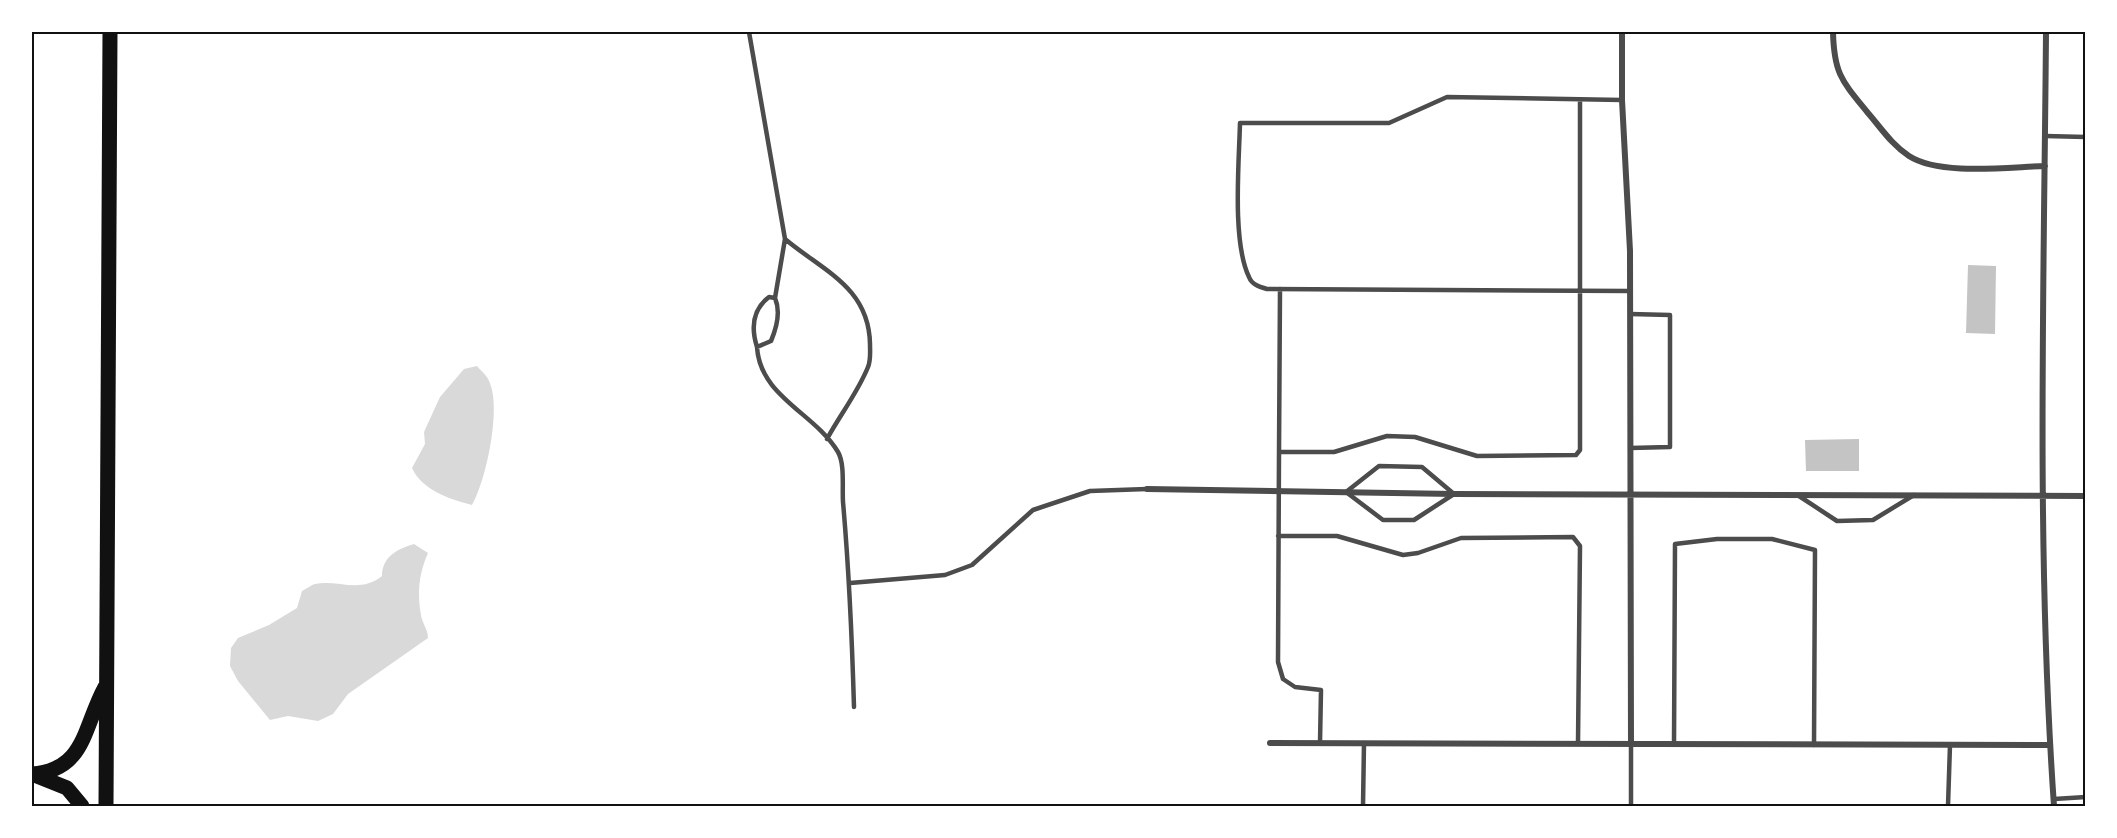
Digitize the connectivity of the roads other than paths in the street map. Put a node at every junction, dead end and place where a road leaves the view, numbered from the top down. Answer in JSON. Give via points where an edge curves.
{"nodes":[{"id":1,"x":110,"y":32,"type":"edge"},
{"id":2,"x":750,"y":32,"type":"edge"},
{"id":3,"x":1622,"y":32,"type":"edge"},
{"id":4,"x":1833,"y":32,"type":"edge"},
{"id":5,"x":2046,"y":32,"type":"edge"},
{"id":6,"x":1580,"y":100,"type":"junction"},
{"id":7,"x":1622,"y":100,"type":"junction"},
{"id":8,"x":2045,"y":136,"type":"junction"},
{"id":9,"x":2085,"y":137,"type":"edge"},
{"id":10,"x":2045,"y":166,"type":"junction"},
{"id":11,"x":785,"y":239,"type":"junction"},
{"id":12,"x":1280,"y":289,"type":"junction"},
{"id":13,"x":1579,"y":291,"type":"junction"},
{"id":14,"x":1630,"y":291,"type":"junction"},
{"id":15,"x":775,"y":298,"type":"junction"},
{"id":16,"x":1630,"y":314,"type":"junction"},
{"id":17,"x":757,"y":347,"type":"junction"},
{"id":18,"x":827,"y":439,"type":"junction"},
{"id":19,"x":1630,"y":448,"type":"junction"},
{"id":20,"x":1278,"y":452,"type":"junction"},
{"id":21,"x":1147,"y":489,"type":"joint"},
{"id":22,"x":1278,"y":491,"type":"junction"},
{"id":23,"x":1346,"y":492,"type":"junction"},
{"id":24,"x":1454,"y":494,"type":"junction"},
{"id":25,"x":1630,"y":494,"type":"junction"},
{"id":26,"x":1797,"y":495,"type":"junction"},
{"id":27,"x":1915,"y":495,"type":"junction"},
{"id":28,"x":2044,"y":496,"type":"junction"},
{"id":29,"x":2085,"y":496,"type":"edge"},
{"id":30,"x":1278,"y":536,"type":"junction"},
{"id":31,"x":850,"y":583,"type":"junction"},
{"id":32,"x":106,"y":684,"type":"junction"},
{"id":33,"x":854,"y":707,"type":"dead end"},
{"id":34,"x":1270,"y":742,"type":"dead end"},
{"id":35,"x":1320,"y":743,"type":"junction"},
{"id":36,"x":1364,"y":743,"type":"junction"},
{"id":37,"x":1578,"y":743,"type":"junction"},
{"id":38,"x":1631,"y":743,"type":"junction"},
{"id":39,"x":1674,"y":744,"type":"junction"},
{"id":40,"x":2050,"y":744,"type":"junction"},
{"id":41,"x":1814,"y":745,"type":"junction"},
{"id":42,"x":1950,"y":745,"type":"junction"},
{"id":43,"x":32,"y":774,"type":"edge"},
{"id":44,"x":2085,"y":797,"type":"edge"},
{"id":45,"x":2054,"y":803,"type":"edge"},
{"id":46,"x":82,"y":807,"type":"edge"},
{"id":47,"x":106,"y":807,"type":"edge"},
{"id":48,"x":1363,"y":807,"type":"edge"},
{"id":49,"x":1631,"y":807,"type":"edge"},
{"id":50,"x":1948,"y":807,"type":"edge"}],
"edges":[{"from":1,"to":32,"type":"main road"},
{"from":2,"to":11,"type":"lane"},
{"from":3,"to":7,"type":"street"},
{"from":4,"to":10,"type":"street","via":[[1837,73],[1896,146],[1910,157],[1928,165],[1965,168]]},
{"from":5,"to":8,"type":"street"},
{"from":6,"to":7,"type":"lane"},
{"from":6,"to":12,"type":"lane","via":[[1447,97],[1389,123],[1240,123],[1238,230],[1249,277],[1257,286]]},
{"from":6,"to":13,"type":"lane"},
{"from":7,"to":14,"type":"street"},
{"from":8,"to":9,"type":"lane"},
{"from":8,"to":10,"type":"street"},
{"from":10,"to":28,"type":"street"},
{"from":11,"to":15,"type":"lane"},
{"from":11,"to":18,"type":"lane","via":[[835,275],[855,295],[866,314],[870,363]]},
{"from":12,"to":13,"type":"lane"},
{"from":12,"to":20,"type":"lane"},
{"from":13,"to":14,"type":"lane"},
{"from":13,"to":20,"type":"lane","via":[[1580,450],[1576,455],[1477,456],[1415,437],[1387,436],[1334,452]]},
{"from":14,"to":16,"type":"street"},
{"from":15,"to":17,"type":"lane","via":[[776,329],[771,340]]},
{"from":15,"to":17,"type":"lane","via":[[769,297],[759,304],[753,319]]},
{"from":16,"to":19,"type":"street"},
{"from":16,"to":19,"type":"lane","via":[[1670,315],[1670,447]]},
{"from":17,"to":18,"type":"lane","via":[[762,373]]},
{"from":18,"to":31,"type":"lane","via":[[839,454]]},
{"from":19,"to":25,"type":"street"},
{"from":20,"to":22,"type":"lane"},
{"from":21,"to":22,"type":"street"},
{"from":21,"to":31,"type":"lane","via":[[1090,491],[1033,510],[972,565],[945,575]]},
{"from":22,"to":23,"type":"street"},
{"from":22,"to":30,"type":"lane"},
{"from":23,"to":24,"type":"street"},
{"from":23,"to":24,"type":"lane","via":[[1383,520],[1414,520]]},
{"from":23,"to":24,"type":"lane","via":[[1379,466],[1422,467]]},
{"from":24,"to":25,"type":"street"},
{"from":25,"to":26,"type":"street"},
{"from":25,"to":38,"type":"street"},
{"from":26,"to":27,"type":"street"},
{"from":26,"to":27,"type":"lane","via":[[1837,521],[1873,520]]},
{"from":27,"to":28,"type":"street"},
{"from":28,"to":29,"type":"street"},
{"from":28,"to":40,"type":"street"},
{"from":30,"to":35,"type":"lane","via":[[1278,662],[1283,679],[1295,687],[1321,690]]},
{"from":30,"to":37,"type":"lane","via":[[1337,536],[1402,555],[1461,538],[1573,537],[1580,546]]},
{"from":31,"to":33,"type":"lane"},
{"from":32,"to":43,"type":"main road","via":[[77,752],[52,772]]},
{"from":32,"to":47,"type":"main road"},
{"from":34,"to":35,"type":"street"},
{"from":35,"to":36,"type":"street"},
{"from":36,"to":37,"type":"street"},
{"from":36,"to":48,"type":"lane"},
{"from":37,"to":38,"type":"street"},
{"from":38,"to":39,"type":"street"},
{"from":38,"to":49,"type":"lane"},
{"from":39,"to":41,"type":"street"},
{"from":39,"to":41,"type":"lane","via":[[1674,544],[1772,539],[1815,550]]},
{"from":40,"to":42,"type":"street"},
{"from":40,"to":45,"type":"street"},
{"from":41,"to":42,"type":"street"},
{"from":42,"to":50,"type":"lane"},
{"from":43,"to":46,"type":"main road","via":[[67,788]]},
{"from":44,"to":45,"type":"lane"}]}
